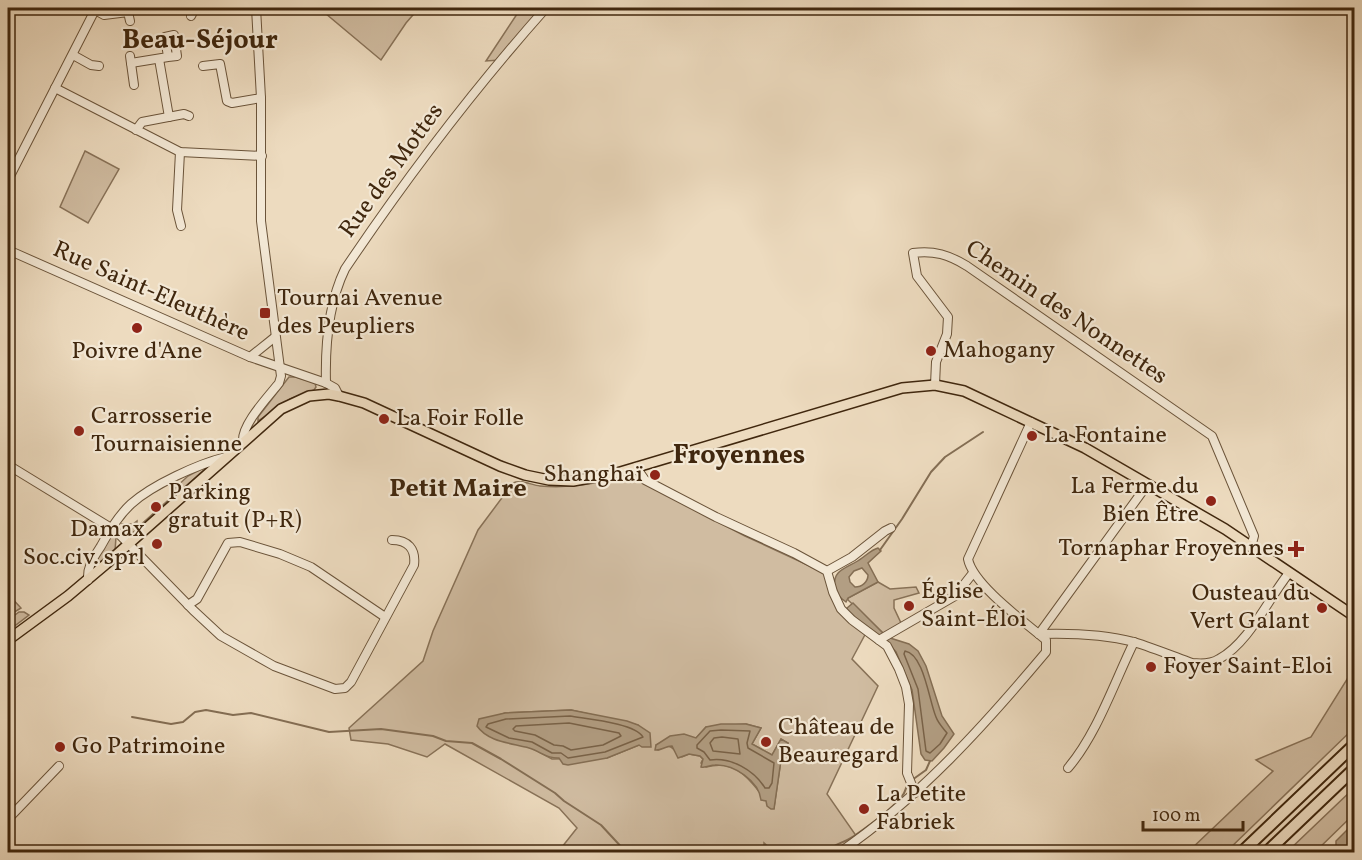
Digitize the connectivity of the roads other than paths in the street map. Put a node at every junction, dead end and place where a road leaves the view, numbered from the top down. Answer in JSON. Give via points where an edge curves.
{"nodes":[{"id":1,"x":256,"y":8,"type":"edge"},
{"id":2,"x":546,"y":8,"type":"edge"},
{"id":3,"x":96,"y":9,"type":"edge"},
{"id":4,"x":130,"y":21,"type":"dead end"},
{"id":5,"x":73,"y":55,"type":"junction"},
{"id":6,"x":168,"y":57,"type":"dead end"},
{"id":7,"x":159,"y":59,"type":"junction"},
{"id":8,"x":99,"y":66,"type":"dead end"},
{"id":9,"x":203,"y":66,"type":"dead end"},
{"id":10,"x":134,"y":85,"type":"dead end"},
{"id":11,"x":55,"y":88,"type":"junction"},
{"id":12,"x":261,"y":98,"type":"junction"},
{"id":13,"x":189,"y":116,"type":"dead end"},
{"id":14,"x":169,"y":117,"type":"junction"},
{"id":15,"x":136,"y":130,"type":"junction"},
{"id":16,"x":180,"y":152,"type":"junction"},
{"id":17,"x":262,"y":156,"type":"junction"},
{"id":18,"x":8,"y":180,"type":"edge"},
{"id":19,"x":181,"y":226,"type":"dead end"},
{"id":20,"x":8,"y":250,"type":"edge"},
{"id":21,"x":275,"y":338,"type":"junction"},
{"id":22,"x":249,"y":357,"type":"junction"},
{"id":23,"x":279,"y":369,"type":"junction"},
{"id":24,"x":326,"y":383,"type":"junction"},
{"id":25,"x":935,"y":385,"type":"junction"},
{"id":26,"x":339,"y":396,"type":"junction"},
{"id":27,"x":1031,"y":422,"type":"junction"},
{"id":28,"x":243,"y":442,"type":"junction"},
{"id":29,"x":226,"y":457,"type":"junction"},
{"id":30,"x":8,"y":465,"type":"edge"},
{"id":31,"x":636,"y":467,"type":"junction"},
{"id":32,"x":1147,"y":484,"type":"junction"},
{"id":33,"x":112,"y":527,"type":"junction"},
{"id":34,"x":891,"y":528,"type":"dead end"},
{"id":35,"x":392,"y":540,"type":"dead end"},
{"id":36,"x":130,"y":544,"type":"junction"},
{"id":37,"x":1251,"y":547,"type":"junction"},
{"id":38,"x":827,"y":571,"type":"junction"},
{"id":39,"x":973,"y":573,"type":"junction"},
{"id":40,"x":1289,"y":573,"type":"junction"},
{"id":41,"x":88,"y":580,"type":"junction"},
{"id":42,"x":188,"y":605,"type":"junction"},
{"id":43,"x":1354,"y":615,"type":"edge"},
{"id":44,"x":385,"y":617,"type":"junction"},
{"id":45,"x":1040,"y":634,"type":"junction"},
{"id":46,"x":882,"y":637,"type":"junction"},
{"id":47,"x":8,"y":640,"type":"edge"},
{"id":48,"x":1134,"y":642,"type":"junction"},
{"id":49,"x":1354,"y":745,"type":"edge"},
{"id":50,"x":59,"y":766,"type":"dead end"},
{"id":51,"x":1068,"y":768,"type":"dead end"},
{"id":52,"x":1354,"y":769,"type":"edge"},
{"id":53,"x":912,"y":786,"type":"junction"},
{"id":54,"x":8,"y":819,"type":"edge"},
{"id":55,"x":8,"y":846,"type":"edge"},
{"id":56,"x":13,"y":852,"type":"edge"},
{"id":57,"x":840,"y":852,"type":"edge"},
{"id":58,"x":1242,"y":852,"type":"edge"},
{"id":59,"x":1267,"y":852,"type":"edge"}],
"edges":[{"from":1,"to":12,"type":"street"},
{"from":2,"to":24,"type":"street","name":"Rue des Mottes","via":[[418,164],[345,268],[326,337]]},
{"from":3,"to":4,"type":"street","via":[[105,15],[128,12]]},
{"from":3,"to":5,"type":"street"},
{"from":5,"to":8,"type":"street"},
{"from":5,"to":11,"type":"street"},
{"from":6,"to":7,"type":"street"},
{"from":7,"to":10,"type":"street","via":[[131,59]]},
{"from":7,"to":14,"type":"street"},
{"from":9,"to":12,"type":"street","via":[[220,64],[227,101]]},
{"from":11,"to":15,"type":"street"},
{"from":11,"to":18,"type":"street"},
{"from":12,"to":17,"type":"street"},
{"from":13,"to":14,"type":"street"},
{"from":14,"to":15,"type":"street","via":[[142,122]]},
{"from":15,"to":16,"type":"street"},
{"from":16,"to":17,"type":"street"},
{"from":16,"to":19,"type":"street","via":[[177,210]]},
{"from":17,"to":21,"type":"street","via":[[261,221]]},
{"from":20,"to":22,"type":"street","name":"Rue Saint-Eleuthère"},
{"from":21,"to":22,"type":"street"},
{"from":21,"to":23,"type":"street"},
{"from":22,"to":23,"type":"street","name":"Rue Saint-Eleuthère"},
{"from":23,"to":24,"type":"street","name":"Rue Saint-Eleuthère"},
{"from":23,"to":28,"type":"street","via":[[279,383],[249,422]]},
{"from":24,"to":26,"type":"street"},
{"from":25,"to":27,"type":"main road","via":[[964,391]]},
{"from":25,"to":31,"type":"main road","via":[[902,388]]},
{"from":25,"to":37,"type":"street","name":"Chemin des Nonnettes","via":[[936,362],[949,325],[944,310],[917,276],[913,254],[927,251],[942,253],[966,266],[1212,436],[1254,536]]},
{"from":26,"to":28,"type":"main road","via":[[309,396],[291,403]]},
{"from":26,"to":31,"type":"main road","via":[[364,403],[531,477],[587,480]]},
{"from":27,"to":32,"type":"main road"},
{"from":27,"to":39,"type":"street","via":[[969,554]]},
{"from":28,"to":29,"type":"main road"},
{"from":29,"to":33,"type":"street","via":[[204,463],[147,492]]},
{"from":29,"to":36,"type":"main road"},
{"from":30,"to":33,"type":"street"},
{"from":31,"to":38,"type":"street","via":[[645,480]]},
{"from":32,"to":37,"type":"main road"},
{"from":32,"to":45,"type":"street"},
{"from":33,"to":36,"type":"street"},
{"from":33,"to":41,"type":"street","via":[[87,571]]},
{"from":34,"to":38,"type":"street"},
{"from":35,"to":44,"type":"street","via":[[408,544],[415,556],[414,565]]},
{"from":36,"to":41,"type":"main road"},
{"from":36,"to":42,"type":"street"},
{"from":37,"to":40,"type":"main road"},
{"from":38,"to":46,"type":"street","via":[[841,609]]},
{"from":39,"to":45,"type":"street"},
{"from":39,"to":46,"type":"street","via":[[955,596]]},
{"from":40,"to":43,"type":"main road"},
{"from":40,"to":48,"type":"street","via":[[1235,649],[1217,661],[1192,663]]},
{"from":41,"to":47,"type":"main road"},
{"from":42,"to":44,"type":"street","via":[[197,598],[228,543],[240,542],[311,567]]},
{"from":42,"to":44,"type":"street","via":[[221,636],[246,651],[335,689],[351,682]]},
{"from":45,"to":48,"type":"street","via":[[1102,636]]},
{"from":45,"to":53,"type":"street","via":[[1046,640],[1046,652],[999,709],[960,750]]},
{"from":46,"to":53,"type":"street","via":[[906,687],[910,722],[907,773]]},
{"from":48,"to":51,"type":"street","via":[[1089,736]]},
{"from":49,"to":58,"type":"highway"},
{"from":50,"to":54,"type":"street"},
{"from":52,"to":59,"type":"highway"},
{"from":53,"to":57,"type":"street","via":[[873,830]]},
{"from":55,"to":56,"type":"street"}]}
